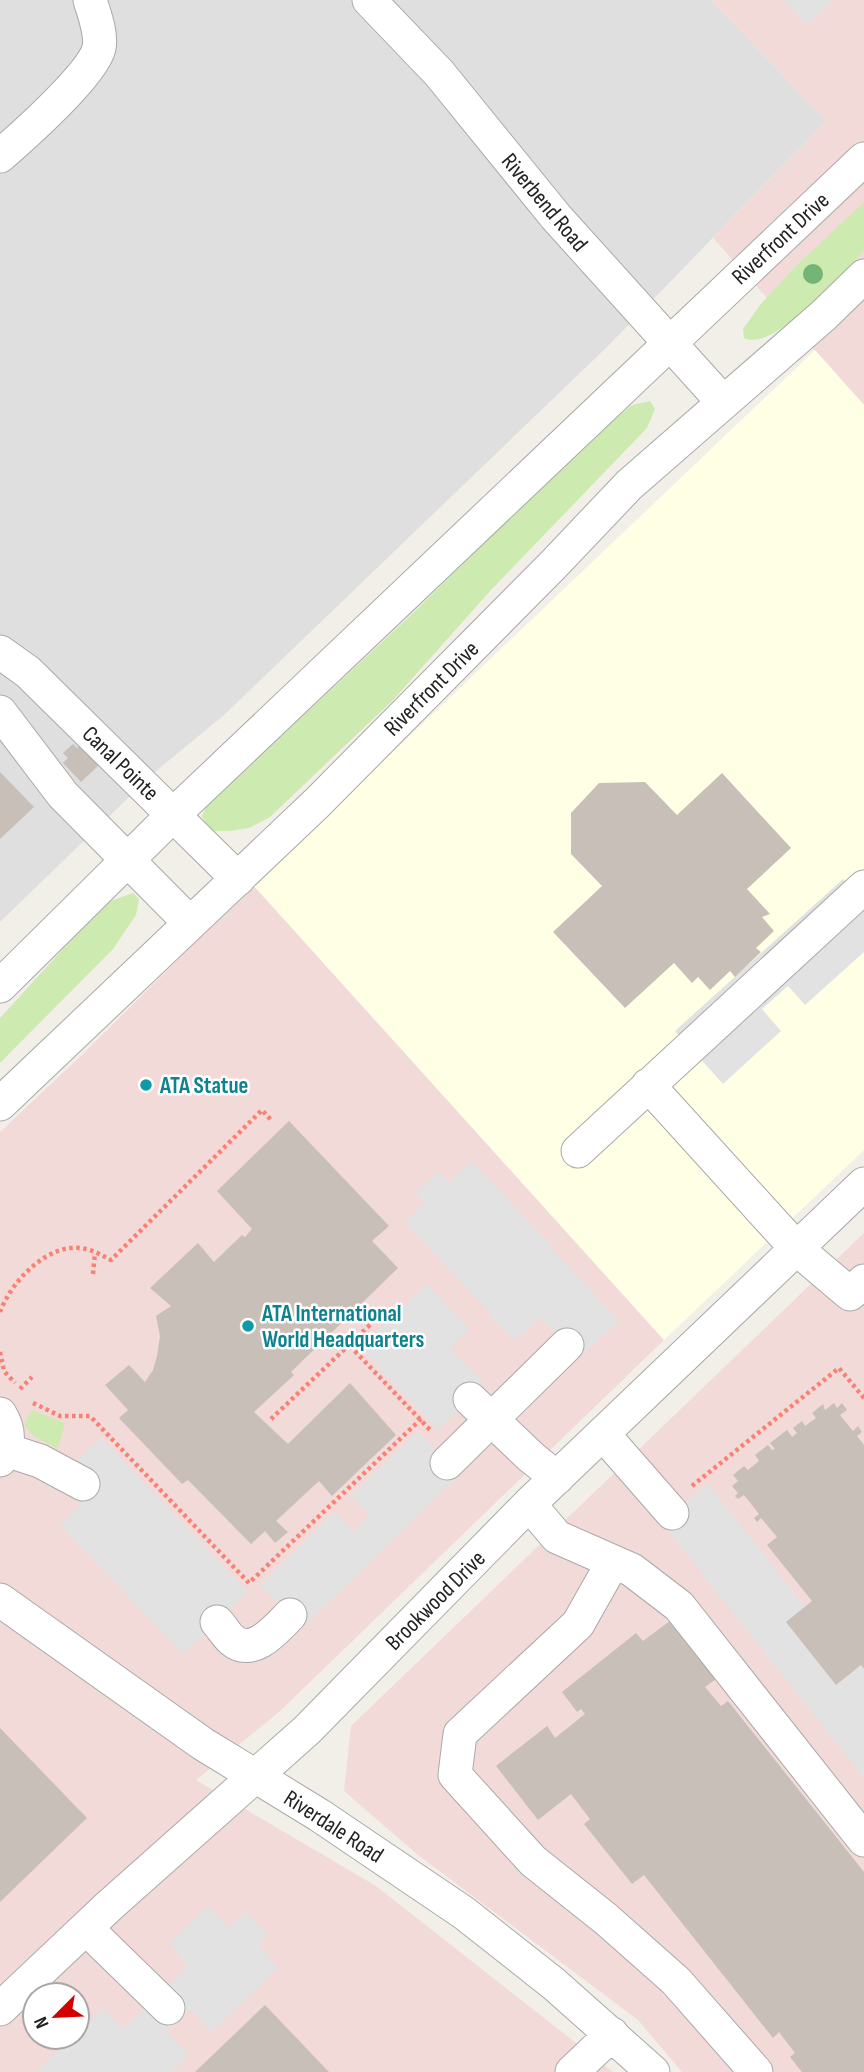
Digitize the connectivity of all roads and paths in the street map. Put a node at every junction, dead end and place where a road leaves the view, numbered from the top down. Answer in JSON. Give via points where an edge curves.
{"nodes":[{"id":1,"x":89,"y":0,"type":"edge"},
{"id":2,"x":369,"y":0,"type":"edge"},
{"id":3,"x":0,"y":156,"type":"edge"},
{"id":4,"x":864,"y":159,"type":"edge"},
{"id":5,"x":864,"y":276,"type":"edge"},
{"id":6,"x":670,"y":343,"type":"junction"},
{"id":7,"x":723,"y":402,"type":"junction"},
{"id":8,"x":0,"y":652,"type":"edge"},
{"id":9,"x":0,"y":712,"type":"edge"},
{"id":10,"x":174,"y":814,"type":"junction"},
{"id":11,"x":127,"y":860,"type":"junction"},
{"id":12,"x":238,"y":879,"type":"junction"},
{"id":13,"x":864,"y":887,"type":"edge"},
{"id":14,"x":190,"y":923,"type":"junction"},
{"id":15,"x":0,"y":986,"type":"edge"},
{"id":16,"x":648,"y":1085,"type":"junction"},
{"id":17,"x":0,"y":1104,"type":"edge"},
{"id":18,"x":272,"y":1121,"type":"dead end"},
{"id":19,"x":578,"y":1151,"type":"dead end"},
{"id":20,"x":864,"y":1184,"type":"edge"},
{"id":21,"x":797,"y":1249,"type":"junction"},
{"id":22,"x":95,"y":1253,"type":"junction"},
{"id":23,"x":93,"y":1274,"type":"dead end"},
{"id":24,"x":864,"y":1281,"type":"edge"},
{"id":25,"x":0,"y":1312,"type":"edge"},
{"id":26,"x":371,"y":1324,"type":"dead end"},
{"id":27,"x":567,"y":1345,"type":"dead end"},
{"id":28,"x":349,"y":1346,"type":"junction"},
{"id":29,"x":0,"y":1353,"type":"edge"},
{"id":30,"x":32,"y":1377,"type":"dead end"},
{"id":31,"x":864,"y":1398,"type":"edge"},
{"id":32,"x":10,"y":1401,"type":"edge"},
{"id":33,"x":481,"y":1409,"type":"junction"},
{"id":34,"x":271,"y":1419,"type":"dead end"},
{"id":35,"x":421,"y":1419,"type":"junction"},
{"id":36,"x":603,"y":1434,"type":"junction"},
{"id":37,"x":3,"y":1455,"type":"edge"},
{"id":38,"x":451,"y":1459,"type":"joint"},
{"id":39,"x":557,"y":1478,"type":"junction"},
{"id":40,"x":83,"y":1484,"type":"dead end"},
{"id":41,"x":529,"y":1504,"type":"junction"},
{"id":42,"x":670,"y":1510,"type":"joint"},
{"id":43,"x":613,"y":1562,"type":"junction"},
{"id":44,"x":0,"y":1600,"type":"edge"},
{"id":45,"x":289,"y":1615,"type":"dead end"},
{"id":46,"x":217,"y":1622,"type":"dead end"},
{"id":47,"x":256,"y":1775,"type":"junction"},
{"id":48,"x":864,"y":1840,"type":"edge"},
{"id":49,"x":86,"y":1928,"type":"junction"},
{"id":50,"x":168,"y":2008,"type":"dead end"},
{"id":51,"x":0,"y":2009,"type":"edge"},
{"id":52,"x":612,"y":2034,"type":"junction"},
{"id":53,"x":572,"y":2072,"type":"edge"},
{"id":54,"x":653,"y":2072,"type":"edge"},
{"id":55,"x":756,"y":2072,"type":"edge"}],
"edges":[{"from":1,"to":3,"type":"street","via":[[98,27],[99,48],[92,61],[73,86]]},
{"from":2,"to":6,"type":"street","name":"Riverbend Road","via":[[439,73],[556,217]]},
{"from":4,"to":6,"type":"street","name":"Riverfront Drive"},
{"from":5,"to":7,"type":"street","name":"Riverfront Drive"},
{"from":6,"to":7,"type":"street","name":"Riverbend Road"},
{"from":6,"to":10,"type":"street","name":"Riverfront Drive"},
{"from":7,"to":12,"type":"street","name":"Riverfront Drive","via":[[629,485]]},
{"from":8,"to":10,"type":"street","name":"Canal Pointe","via":[[28,672]]},
{"from":9,"to":11,"type":"street","via":[[63,795]]},
{"from":10,"to":11,"type":"street","name":"Riverfront Drive"},
{"from":10,"to":12,"type":"street","name":"Canal Pointe"},
{"from":11,"to":14,"type":"street"},
{"from":11,"to":15,"type":"street","name":"Riverfront Drive"},
{"from":12,"to":14,"type":"street","name":"Riverfront Drive"},
{"from":13,"to":16,"type":"street"},
{"from":14,"to":17,"type":"street","name":"Riverfront Drive"},
{"from":16,"to":19,"type":"street"},
{"from":16,"to":21,"type":"street"},
{"from":18,"to":22,"type":"path","via":[[262,1110],[111,1260]]},
{"from":20,"to":21,"type":"street","name":"Brookwood Drive"},
{"from":21,"to":24,"type":"street","via":[[850,1294]]},
{"from":21,"to":36,"type":"street","name":"Brookwood Drive"},
{"from":22,"to":23,"type":"path"},
{"from":22,"to":25,"type":"path","via":[[84,1248],[61,1250],[43,1260],[20,1276]]},
{"from":26,"to":28,"type":"path"},
{"from":27,"to":33,"type":"street"},
{"from":28,"to":34,"type":"path"},
{"from":28,"to":35,"type":"path"},
{"from":29,"to":32,"type":"path"},
{"from":30,"to":32,"type":"path"},
{"from":31,"to":42,"type":"path","via":[[839,1368]]},
{"from":32,"to":35,"type":"path","via":[[33,1404],[60,1416],[90,1416],[249,1583]]},
{"from":32,"to":37,"type":"street"},
{"from":33,"to":38,"type":"street"},
{"from":33,"to":39,"type":"street"},
{"from":35,"to":38,"type":"path"},
{"from":36,"to":39,"type":"street","name":"Brookwood Drive"},
{"from":36,"to":42,"type":"street"},
{"from":37,"to":40,"type":"street","via":[[40,1461]]},
{"from":39,"to":41,"type":"street","name":"Brookwood Drive"},
{"from":41,"to":43,"type":"street","via":[[557,1537]]},
{"from":41,"to":47,"type":"street","name":"Brookwood Drive","via":[[307,1730]]},
{"from":43,"to":48,"type":"street","via":[[632,1570],[679,1606]]},
{"from":43,"to":55,"type":"street","via":[[578,1624],[460,1734],[455,1775],[533,1861],[676,1981]]},
{"from":44,"to":47,"type":"street","name":"Riverdale Road","via":[[203,1744]]},
{"from":45,"to":46,"type":"street","via":[[267,1639],[248,1645],[234,1642]]},
{"from":47,"to":49,"type":"street","name":"Brookwood Drive"},
{"from":47,"to":52,"type":"street","name":"Riverdale Road","via":[[464,1913]]},
{"from":49,"to":50,"type":"street"},
{"from":49,"to":51,"type":"street","name":"Brookwood Drive"},
{"from":52,"to":53,"type":"street"},
{"from":52,"to":54,"type":"street","name":"Riverdale Road"}]}
